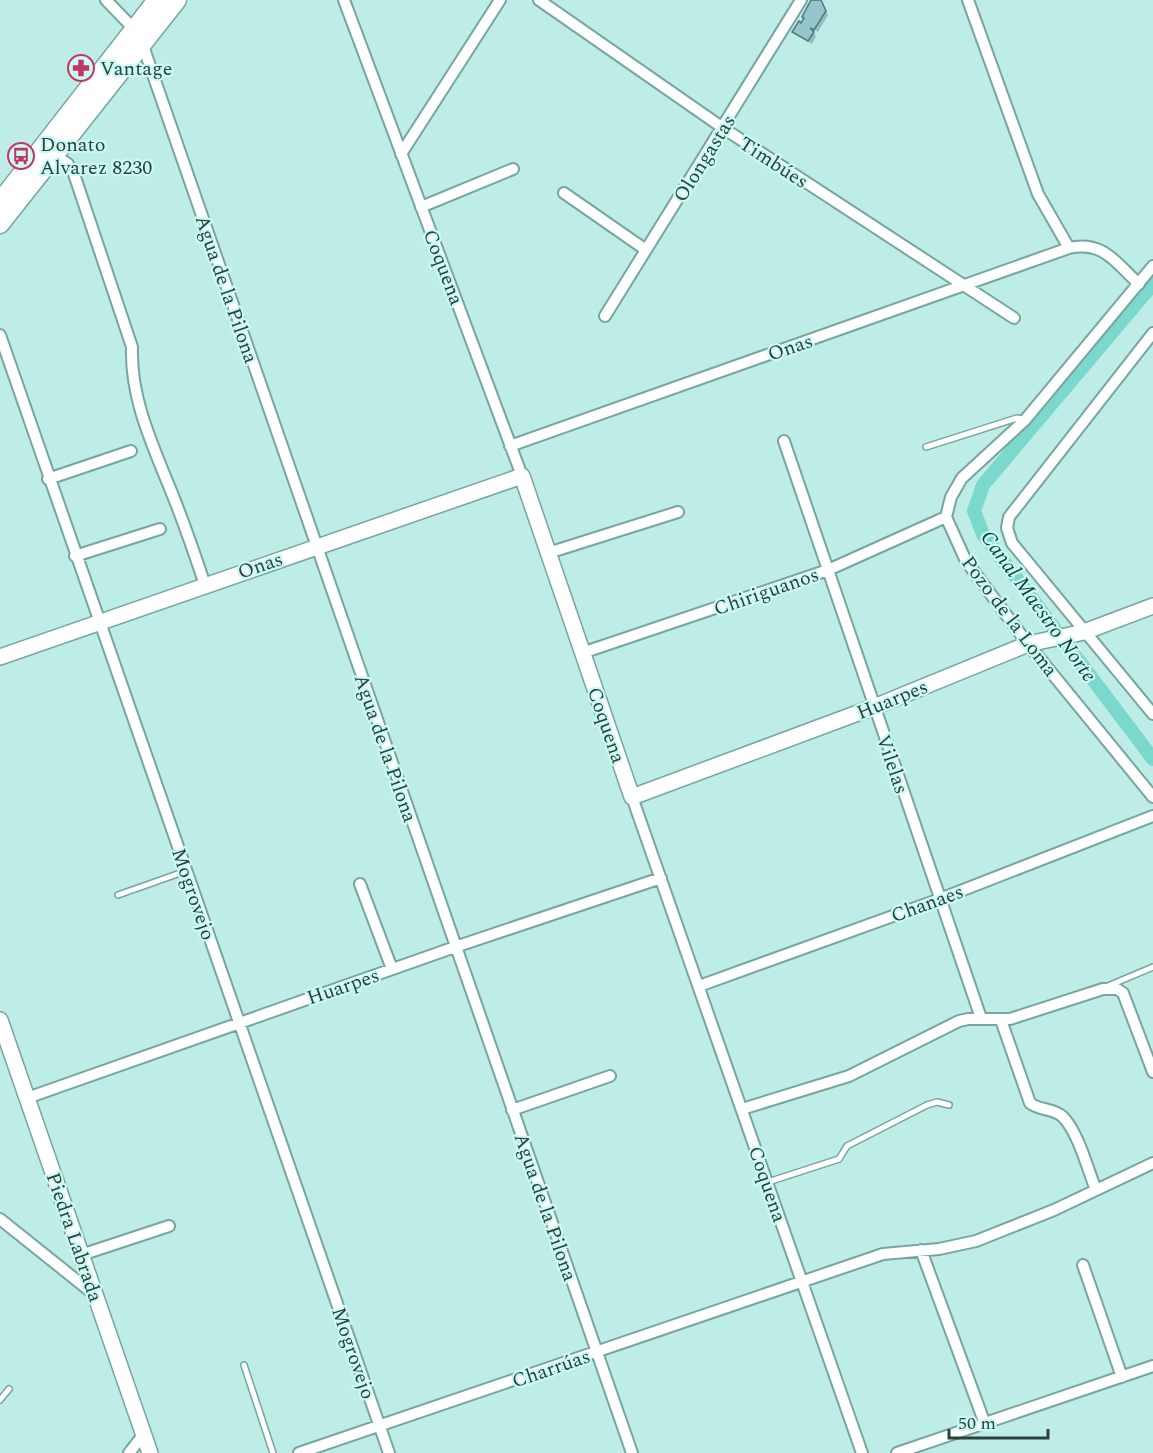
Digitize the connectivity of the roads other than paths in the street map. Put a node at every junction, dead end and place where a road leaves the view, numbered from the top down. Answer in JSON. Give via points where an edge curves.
{"nodes":[{"id":1,"x":106,"y":0,"type":"edge"},
{"id":2,"x":157,"y":0,"type":"edge"},
{"id":3,"x":177,"y":0,"type":"edge"},
{"id":4,"x":344,"y":0,"type":"edge"},
{"id":5,"x":500,"y":0,"type":"edge"},
{"id":6,"x":539,"y":0,"type":"edge"},
{"id":7,"x":801,"y":0,"type":"edge"},
{"id":8,"x":968,"y":0,"type":"edge"},
{"id":9,"x":138,"y":36,"type":"junction"},
{"id":10,"x":723,"y":128,"type":"junction"},
{"id":11,"x":53,"y":154,"type":"junction"},
{"id":12,"x":401,"y":154,"type":"junction"},
{"id":13,"x":513,"y":170,"type":"dead end"},
{"id":14,"x":564,"y":193,"type":"dead end"},
{"id":15,"x":0,"y":202,"type":"edge"},
{"id":16,"x":421,"y":207,"type":"junction"},
{"id":17,"x":0,"y":224,"type":"edge"},
{"id":18,"x":1069,"y":248,"type":"junction"},
{"id":19,"x":646,"y":250,"type":"junction"},
{"id":20,"x":1153,"y":266,"type":"edge"},
{"id":21,"x":1139,"y":284,"type":"junction"},
{"id":22,"x":964,"y":285,"type":"junction"},
{"id":23,"x":605,"y":316,"type":"dead end"},
{"id":24,"x":1014,"y":318,"type":"dead end"},
{"id":25,"x":1153,"y":333,"type":"edge"},
{"id":26,"x":0,"y":336,"type":"edge"},
{"id":27,"x":1025,"y":420,"type":"junction"},
{"id":28,"x":784,"y":441,"type":"dead end"},
{"id":29,"x":510,"y":446,"type":"junction"},
{"id":30,"x":926,"y":447,"type":"dead end"},
{"id":31,"x":131,"y":451,"type":"dead end"},
{"id":32,"x":522,"y":476,"type":"junction"},
{"id":33,"x":48,"y":479,"type":"junction"},
{"id":34,"x":678,"y":512,"type":"dead end"},
{"id":35,"x":946,"y":517,"type":"junction"},
{"id":36,"x":160,"y":529,"type":"dead end"},
{"id":37,"x":316,"y":546,"type":"junction"},
{"id":38,"x":548,"y":553,"type":"junction"},
{"id":39,"x":75,"y":556,"type":"junction"},
{"id":40,"x":828,"y":570,"type":"junction"},
{"id":41,"x":205,"y":585,"type":"junction"},
{"id":42,"x":1153,"y":606,"type":"edge"},
{"id":43,"x":99,"y":622,"type":"junction"},
{"id":44,"x":1083,"y":632,"type":"junction"},
{"id":45,"x":1028,"y":644,"type":"junction"},
{"id":46,"x":582,"y":653,"type":"junction"},
{"id":47,"x":0,"y":657,"type":"edge"},
{"id":48,"x":874,"y":707,"type":"junction"},
{"id":49,"x":1153,"y":714,"type":"edge"},
{"id":50,"x":632,"y":797,"type":"junction"},
{"id":51,"x":1153,"y":797,"type":"edge"},
{"id":52,"x":1153,"y":816,"type":"edge"},
{"id":53,"x":186,"y":871,"type":"junction"},
{"id":54,"x":661,"y":878,"type":"junction"},
{"id":55,"x":360,"y":884,"type":"dead end"},
{"id":56,"x":118,"y":895,"type":"dead end"},
{"id":57,"x":940,"y":899,"type":"junction"},
{"id":58,"x":455,"y":947,"type":"junction"},
{"id":59,"x":1153,"y":967,"type":"edge"},
{"id":60,"x":392,"y":969,"type":"junction"},
{"id":61,"x":699,"y":986,"type":"junction"},
{"id":62,"x":1103,"y":989,"type":"junction"},
{"id":63,"x":981,"y":1018,"type":"junction"},
{"id":64,"x":0,"y":1020,"type":"edge"},
{"id":65,"x":1001,"y":1020,"type":"junction"},
{"id":66,"x":239,"y":1023,"type":"junction"},
{"id":67,"x":1149,"y":1049,"type":"edge"},
{"id":68,"x":1153,"y":1072,"type":"edge"},
{"id":69,"x":610,"y":1076,"type":"dead end"},
{"id":70,"x":27,"y":1098,"type":"junction"},
{"id":71,"x":949,"y":1105,"type":"dead end"},
{"id":72,"x":742,"y":1109,"type":"junction"},
{"id":73,"x":512,"y":1110,"type":"junction"},
{"id":74,"x":1153,"y":1163,"type":"edge"},
{"id":75,"x":768,"y":1182,"type":"junction"},
{"id":76,"x":1096,"y":1190,"type":"junction"},
{"id":77,"x":0,"y":1219,"type":"edge"},
{"id":78,"x":169,"y":1226,"type":"dead end"},
{"id":79,"x":921,"y":1250,"type":"junction"},
{"id":80,"x":81,"y":1255,"type":"junction"},
{"id":81,"x":1083,"y":1265,"type":"dead end"},
{"id":82,"x":803,"y":1282,"type":"junction"},
{"id":83,"x":95,"y":1296,"type":"junction"},
{"id":84,"x":597,"y":1353,"type":"junction"},
{"id":85,"x":243,"y":1365,"type":"dead end"},
{"id":86,"x":1153,"y":1366,"type":"edge"},
{"id":87,"x":1122,"y":1377,"type":"junction"},
{"id":88,"x":9,"y":1389,"type":"dead end"},
{"id":89,"x":0,"y":1400,"type":"edge"},
{"id":90,"x":985,"y":1424,"type":"junction"},
{"id":91,"x":380,"y":1426,"type":"junction"},
{"id":92,"x":143,"y":1435,"type":"junction"},
{"id":93,"x":129,"y":1453,"type":"edge"},
{"id":94,"x":150,"y":1453,"type":"edge"},
{"id":95,"x":273,"y":1453,"type":"edge"},
{"id":96,"x":299,"y":1453,"type":"edge"},
{"id":97,"x":389,"y":1453,"type":"edge"},
{"id":98,"x":632,"y":1453,"type":"edge"},
{"id":99,"x":862,"y":1453,"type":"edge"},
{"id":100,"x":897,"y":1453,"type":"edge"}],
"edges":[{"from":1,"to":9,"type":"street"},
{"from":2,"to":9,"type":"main road"},
{"from":3,"to":9,"type":"main road"},
{"from":4,"to":12,"type":"street","name":"Coquena"},
{"from":5,"to":12,"type":"street"},
{"from":6,"to":10,"type":"street","name":"Timbúes"},
{"from":7,"to":10,"type":"street","name":"Olongastas"},
{"from":8,"to":18,"type":"street","via":[[1038,194]]},
{"from":9,"to":11,"type":"main road"},
{"from":9,"to":15,"type":"main road"},
{"from":9,"to":37,"type":"street","name":"Agua de la Pilona"},
{"from":10,"to":19,"type":"street","name":"Olongastas"},
{"from":10,"to":22,"type":"street","name":"Timbúes"},
{"from":11,"to":17,"type":"main road"},
{"from":11,"to":41,"type":"street","via":[[68,164],[74,174],[132,347],[134,388]]},
{"from":12,"to":16,"type":"street","name":"Coquena"},
{"from":13,"to":16,"type":"street"},
{"from":14,"to":19,"type":"street"},
{"from":16,"to":29,"type":"street","name":"Coquena"},
{"from":18,"to":21,"type":"street","via":[[1093,246]]},
{"from":18,"to":22,"type":"street","name":"Onas"},
{"from":19,"to":23,"type":"street","name":"Olongastas"},
{"from":20,"to":21,"type":"street"},
{"from":21,"to":27,"type":"street"},
{"from":22,"to":24,"type":"street","name":"Timbúes"},
{"from":22,"to":29,"type":"street","name":"Onas"},
{"from":25,"to":44,"type":"street","via":[[1009,517],[1007,528],[1012,543]]},
{"from":26,"to":33,"type":"street","name":"Mogrovejo"},
{"from":27,"to":30,"type":"lane","via":[[1017,417]]},
{"from":27,"to":35,"type":"street","via":[[962,478]]},
{"from":28,"to":40,"type":"street","name":"Vilelas"},
{"from":29,"to":32,"type":"street","name":"Coquena"},
{"from":31,"to":33,"type":"street"},
{"from":32,"to":37,"type":"main road","name":"Onas"},
{"from":32,"to":38,"type":"main road","name":"Coquena"},
{"from":33,"to":39,"type":"street","name":"Mogrovejo"},
{"from":34,"to":38,"type":"street"},
{"from":35,"to":40,"type":"street","name":"Chiriguanos"},
{"from":35,"to":45,"type":"street","name":"Pozo de la Loma","via":[[966,561]]},
{"from":36,"to":39,"type":"street"},
{"from":37,"to":41,"type":"main road","name":"Onas"},
{"from":37,"to":58,"type":"street","name":"Agua de la Pilona"},
{"from":38,"to":46,"type":"main road","name":"Coquena"},
{"from":39,"to":43,"type":"street","name":"Mogrovejo"},
{"from":40,"to":46,"type":"street","name":"Chiriguanos"},
{"from":40,"to":48,"type":"street","name":"Vilelas"},
{"from":41,"to":43,"type":"main road","name":"Onas"},
{"from":42,"to":44,"type":"main road","name":"Huarpes"},
{"from":43,"to":47,"type":"main road","name":"Onas"},
{"from":43,"to":53,"type":"street","name":"Mogrovejo"},
{"from":44,"to":45,"type":"main road","name":"Huarpes"},
{"from":44,"to":49,"type":"street"},
{"from":45,"to":48,"type":"main road","name":"Huarpes"},
{"from":45,"to":51,"type":"street","name":"Pozo de la Loma"},
{"from":46,"to":50,"type":"main road","name":"Coquena"},
{"from":48,"to":50,"type":"main road","name":"Huarpes"},
{"from":48,"to":57,"type":"street","name":"Vilelas"},
{"from":50,"to":54,"type":"street","name":"Coquena"},
{"from":52,"to":57,"type":"street","name":"Chanaes"},
{"from":53,"to":56,"type":"lane"},
{"from":53,"to":66,"type":"street","name":"Mogrovejo"},
{"from":54,"to":58,"type":"street","name":"Huarpes"},
{"from":54,"to":61,"type":"street","name":"Coquena"},
{"from":55,"to":60,"type":"street"},
{"from":57,"to":61,"type":"street","name":"Chanaes"},
{"from":57,"to":63,"type":"street","name":"Vilelas"},
{"from":58,"to":60,"type":"street","name":"Huarpes"},
{"from":58,"to":73,"type":"street","name":"Agua de la Pilona"},
{"from":59,"to":62,"type":"lane"},
{"from":60,"to":66,"type":"street","name":"Huarpes"},
{"from":61,"to":72,"type":"street","name":"Coquena"},
{"from":62,"to":65,"type":"street"},
{"from":62,"to":67,"type":"street","via":[[1123,993]]},
{"from":63,"to":65,"type":"street"},
{"from":63,"to":72,"type":"street","via":[[959,1022],[849,1076]]},
{"from":64,"to":70,"type":"main road","name":"Piedra Labrada"},
{"from":65,"to":76,"type":"street","via":[[1030,1103],[1037,1109],[1055,1112],[1071,1128]]},
{"from":66,"to":70,"type":"street","name":"Huarpes"},
{"from":66,"to":91,"type":"street","name":"Mogrovejo"},
{"from":67,"to":68,"type":"street"},
{"from":69,"to":73,"type":"street"},
{"from":70,"to":80,"type":"main road","name":"Piedra Labrada"},
{"from":71,"to":75,"type":"lane","via":[[927,1105],[847,1146],[839,1159]]},
{"from":72,"to":75,"type":"street","name":"Coquena"},
{"from":73,"to":84,"type":"street","name":"Agua de la Pilona"},
{"from":74,"to":76,"type":"street","name":"Charrúas"},
{"from":75,"to":82,"type":"street","name":"Coquena"},
{"from":76,"to":79,"type":"street","name":"Charrúas","via":[[976,1241]]},
{"from":77,"to":83,"type":"street"},
{"from":78,"to":80,"type":"street"},
{"from":79,"to":82,"type":"street","name":"Charrúas","via":[[892,1252]]},
{"from":79,"to":90,"type":"street"},
{"from":80,"to":83,"type":"main road","name":"Piedra Labrada"},
{"from":81,"to":87,"type":"street"},
{"from":82,"to":84,"type":"street","name":"Charrúas"},
{"from":82,"to":99,"type":"street","name":"Coquena"},
{"from":83,"to":92,"type":"main road","name":"Piedra Labrada"},
{"from":84,"to":91,"type":"street","name":"Charrúas"},
{"from":84,"to":98,"type":"street","name":"Agua de la Pilona"},
{"from":85,"to":95,"type":"lane"},
{"from":86,"to":87,"type":"street"},
{"from":87,"to":90,"type":"street"},
{"from":88,"to":89,"type":"lane"},
{"from":90,"to":100,"type":"street"},
{"from":91,"to":96,"type":"street","name":"Charrúas"},
{"from":91,"to":97,"type":"street","name":"Mogrovejo"},
{"from":92,"to":93,"type":"street"},
{"from":92,"to":94,"type":"main road","name":"Piedra Labrada"}]}
